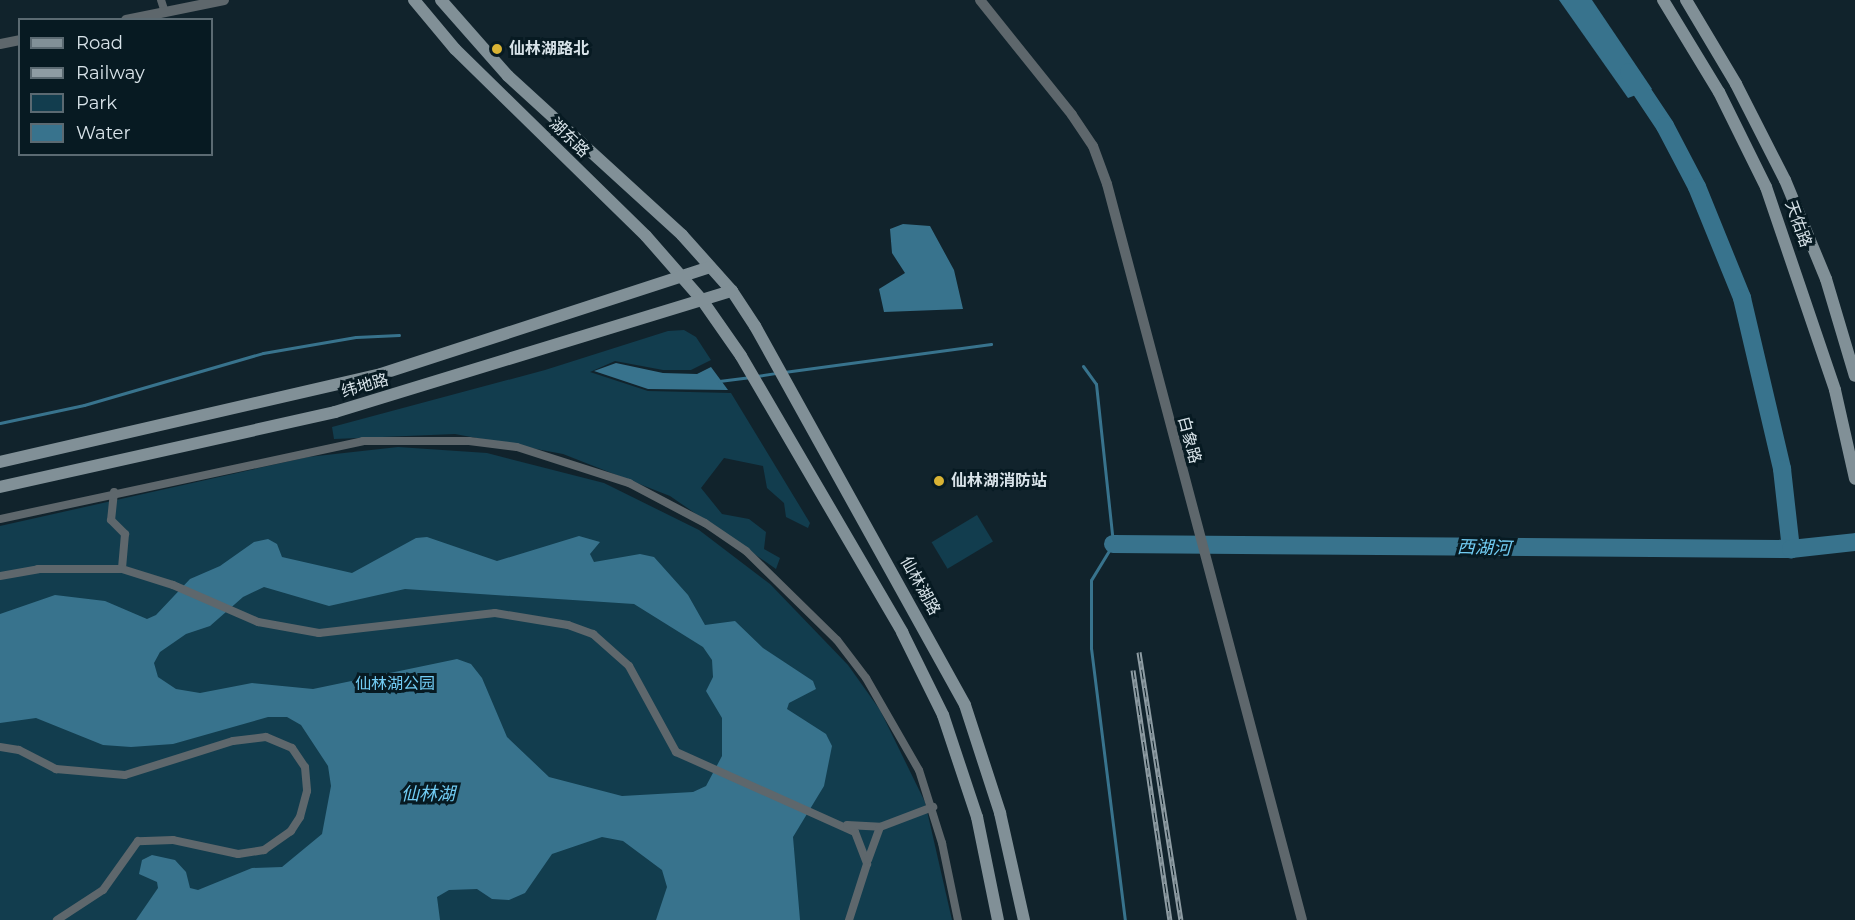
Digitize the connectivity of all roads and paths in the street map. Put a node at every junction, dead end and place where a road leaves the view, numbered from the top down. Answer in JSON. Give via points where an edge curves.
{"nodes":[{"id":1,"x":161,"y":0,"type":"edge"},
{"id":2,"x":224,"y":0,"type":"edge"},
{"id":3,"x":414,"y":0,"type":"edge"},
{"id":4,"x":441,"y":0,"type":"edge"},
{"id":5,"x":980,"y":0,"type":"edge"},
{"id":6,"x":1663,"y":0,"type":"edge"},
{"id":7,"x":1686,"y":0,"type":"edge"},
{"id":8,"x":165,"y":12,"type":"junction"},
{"id":9,"x":136,"y":18,"type":"edge"},
{"id":10,"x":18,"y":40,"type":"edge"},
{"id":11,"x":0,"y":44,"type":"edge"},
{"id":12,"x":710,"y":267,"type":"junction"},
{"id":13,"x":682,"y":276,"type":"junction"},
{"id":14,"x":732,"y":291,"type":"junction"},
{"id":15,"x":702,"y":300,"type":"junction"},
{"id":16,"x":1855,"y":376,"type":"edge"},
{"id":17,"x":0,"y":462,"type":"edge"},
{"id":18,"x":1855,"y":480,"type":"edge"},
{"id":19,"x":0,"y":487,"type":"edge"},
{"id":20,"x":114,"y":492,"type":"junction"},
{"id":21,"x":0,"y":519,"type":"edge"},
{"id":22,"x":122,"y":569,"type":"junction"},
{"id":23,"x":0,"y":576,"type":"edge"},
{"id":24,"x":0,"y":747,"type":"edge"},
{"id":25,"x":933,"y":807,"type":"junction"},
{"id":26,"x":1000,"y":813,"type":"junction"},
{"id":27,"x":977,"y":817,"type":"junction"},
{"id":28,"x":844,"y":824,"type":"junction"},
{"id":29,"x":880,"y":827,"type":"junction"},
{"id":30,"x":867,"y":864,"type":"junction"},
{"id":31,"x":57,"y":920,"type":"edge"},
{"id":32,"x":849,"y":920,"type":"edge"},
{"id":33,"x":958,"y":920,"type":"edge"},
{"id":34,"x":998,"y":920,"type":"edge"},
{"id":35,"x":1024,"y":920,"type":"edge"},
{"id":36,"x":1302,"y":920,"type":"edge"}],
"edges":[{"from":1,"to":8,"type":"street"},
{"from":2,"to":8,"type":"street"},
{"from":3,"to":13,"type":"main road","name":"湖东路","via":[[455,49]]},
{"from":4,"to":12,"type":"main road","name":"湖东路","via":[[507,76],[648,200]]},
{"from":5,"to":36,"type":"street","name":"白象路","via":[[1093,146]]},
{"from":6,"to":18,"type":"main road","name":"天佑路","via":[[1719,92],[1766,187],[1832,378]]},
{"from":7,"to":16,"type":"main road","name":"天佑路","via":[[1736,84],[1785,180],[1826,279]]},
{"from":8,"to":9,"type":"street"},
{"from":10,"to":11,"type":"street"},
{"from":12,"to":13,"type":"main road","name":"纬地路"},
{"from":12,"to":14,"type":"main road","name":"湖东路"},
{"from":13,"to":15,"type":"main road","name":"湖东路"},
{"from":13,"to":17,"type":"main road","name":"纬地路","via":[[381,374]]},
{"from":14,"to":15,"type":"main road","name":"纬地路"},
{"from":14,"to":26,"type":"main road","name":"仙林湖路","via":[[791,387],[965,705]]},
{"from":15,"to":19,"type":"main road","name":"纬地路","via":[[335,412]]},
{"from":15,"to":27,"type":"main road","via":[[761,389],[902,632],[943,715]]},
{"from":20,"to":21,"type":"street"},
{"from":20,"to":22,"type":"street","via":[[111,520],[125,534]]},
{"from":20,"to":25,"type":"street","via":[[315,448],[412,439],[517,447],[628,483],[705,523],[746,551],[837,640],[888,714]]},
{"from":22,"to":23,"type":"street","via":[[38,569]]},
{"from":22,"to":28,"type":"street","via":[[173,585],[236,613],[319,633],[495,613],[568,625],[593,634],[629,666],[671,748],[695,765]]},
{"from":24,"to":31,"type":"street","via":[[18,750],[56,769],[125,775],[233,741],[266,737],[292,748],[305,767],[307,791],[300,817],[291,831],[264,850],[238,854],[173,840],[138,841],[103,890]]},
{"from":25,"to":29,"type":"street"},
{"from":25,"to":33,"type":"street"},
{"from":26,"to":27,"type":"main road"},
{"from":26,"to":35,"type":"main road","name":"仙林湖路"},
{"from":27,"to":34,"type":"main road"},
{"from":28,"to":29,"type":"street"},
{"from":28,"to":30,"type":"street","via":[[860,840]]},
{"from":29,"to":30,"type":"street"},
{"from":30,"to":32,"type":"street"}]}
